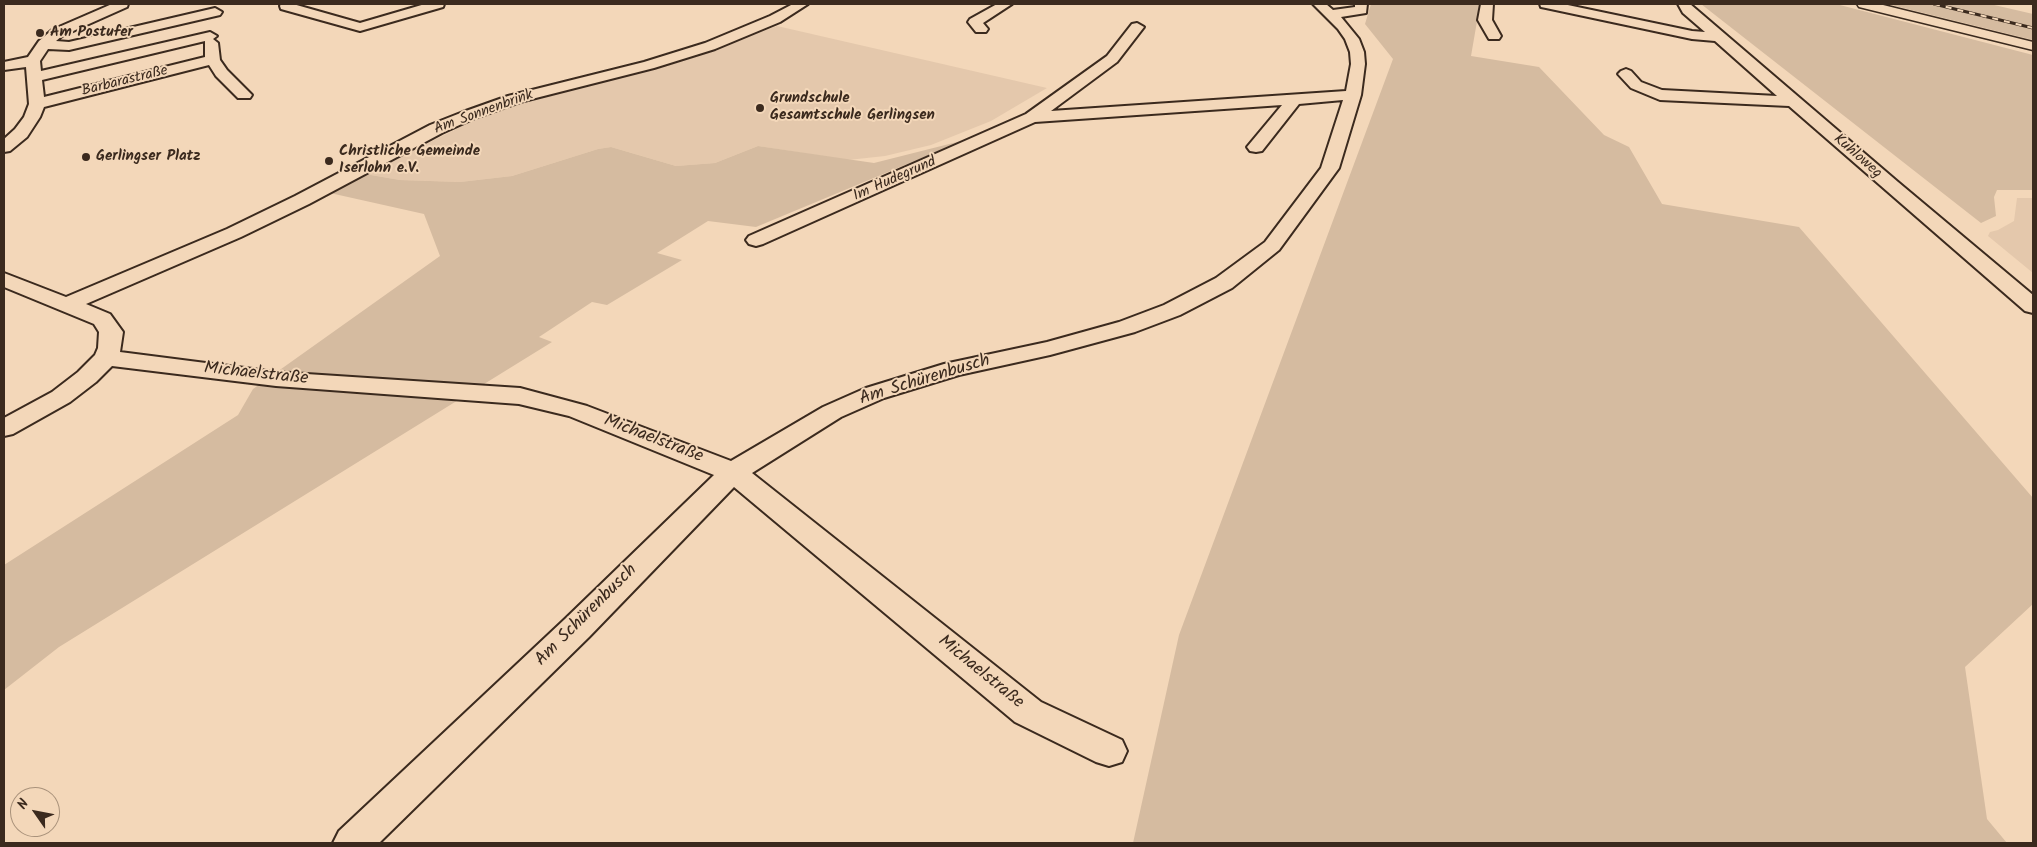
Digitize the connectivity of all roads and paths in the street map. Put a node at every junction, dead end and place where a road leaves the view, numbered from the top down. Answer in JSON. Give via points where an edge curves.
{"nodes":[{"id":1,"x":122,"y":4,"type":"edge"},
{"id":2,"x":287,"y":4,"type":"edge"},
{"id":3,"x":438,"y":4,"type":"edge"},
{"id":4,"x":802,"y":4,"type":"edge"},
{"id":5,"x":1006,"y":4,"type":"edge"},
{"id":6,"x":1320,"y":4,"type":"edge"},
{"id":7,"x":1361,"y":4,"type":"edge"},
{"id":8,"x":1486,"y":4,"type":"edge"},
{"id":9,"x":1546,"y":4,"type":"edge"},
{"id":10,"x":1684,"y":4,"type":"edge"},
{"id":11,"x":1864,"y":4,"type":"edge"},
{"id":12,"x":216,"y":8,"type":"edge"},
{"id":13,"x":1331,"y":14,"type":"junction"},
{"id":14,"x":1137,"y":27,"type":"dead end"},
{"id":15,"x":981,"y":30,"type":"dead end"},
{"id":16,"x":210,"y":36,"type":"junction"},
{"id":17,"x":1494,"y":36,"type":"dead end"},
{"id":18,"x":1720,"y":37,"type":"junction"},
{"id":19,"x":44,"y":44,"type":"junction"},
{"id":20,"x":2033,"y":46,"type":"edge"},
{"id":21,"x":213,"y":60,"type":"junction"},
{"id":22,"x":33,"y":61,"type":"junction"},
{"id":23,"x":4,"y":66,"type":"edge"},
{"id":24,"x":1626,"y":74,"type":"dead end"},
{"id":25,"x":34,"y":77,"type":"junction"},
{"id":26,"x":244,"y":95,"type":"dead end"},
{"id":27,"x":1353,"y":95,"type":"junction"},
{"id":28,"x":1293,"y":100,"type":"junction"},
{"id":29,"x":1793,"y":101,"type":"junction"},
{"id":30,"x":34,"y":111,"type":"junction"},
{"id":31,"x":1032,"y":117,"type":"junction"},
{"id":32,"x":13,"y":121,"type":"dead end"},
{"id":33,"x":4,"y":147,"type":"edge"},
{"id":34,"x":1256,"y":147,"type":"dead end"},
{"id":35,"x":756,"y":240,"type":"dead end"},
{"id":36,"x":4,"y":279,"type":"edge"},
{"id":37,"x":68,"y":304,"type":"junction"},
{"id":38,"x":2033,"y":306,"type":"edge"},
{"id":39,"x":106,"y":358,"type":"junction"},
{"id":40,"x":4,"y":428,"type":"edge"},
{"id":41,"x":733,"y":472,"type":"junction"},
{"id":42,"x":1109,"y":750,"type":"dead end"},
{"id":43,"x":353,"y":843,"type":"edge"}],
"edges":[{"from":1,"to":19,"type":"street","via":[[57,33]]},
{"from":2,"to":3,"type":"street","via":[[360,27]]},
{"from":4,"to":37,"type":"street","name":"Am Sonnenbrink","via":[[776,19],[710,46],[514,99],[469,115],[234,233]]},
{"from":5,"to":15,"type":"street","via":[[976,22]]},
{"from":6,"to":13,"type":"street","name":"Am Schürenbusch"},
{"from":7,"to":13,"type":"street","via":[[1361,10]]},
{"from":8,"to":17,"type":"street","via":[[1485,20]]},
{"from":9,"to":18,"type":"street","via":[[1692,35]]},
{"from":10,"to":18,"type":"street","name":"Kuhloweg"},
{"from":11,"to":20,"type":"street"},
{"from":12,"to":16,"type":"street"},
{"from":12,"to":19,"type":"street","via":[[69,46]]},
{"from":13,"to":27,"type":"street","name":"Am Schürenbusch","via":[[1352,38],[1357,52]]},
{"from":14,"to":31,"type":"street","name":"Im Hudegrund","via":[[1112,59]]},
{"from":16,"to":21,"type":"street"},
{"from":16,"to":25,"type":"street","name":"Barbarastraße"},
{"from":18,"to":29,"type":"street","name":"Kuhloweg"},
{"from":19,"to":22,"type":"street"},
{"from":21,"to":26,"type":"street","via":[[221,73]]},
{"from":21,"to":30,"type":"street","name":"Barbarastraße"},
{"from":22,"to":23,"type":"street"},
{"from":22,"to":25,"type":"street"},
{"from":24,"to":29,"type":"street","via":[[1636,85],[1660,95]]},
{"from":25,"to":30,"type":"street"},
{"from":27,"to":28,"type":"street","name":"Im Hudegrund"},
{"from":27,"to":41,"type":"street","name":"Am Schürenbusch","via":[[1330,168],[1272,246],[1224,283],[1172,310],[1127,328],[953,369],[875,393],[832,412]]},
{"from":28,"to":31,"type":"street","name":"Im Hudegrund"},
{"from":28,"to":34,"type":"street"},
{"from":29,"to":38,"type":"street","name":"Kuhloweg"},
{"from":30,"to":32,"type":"street","name":"Barbarastraße"},
{"from":30,"to":33,"type":"street","via":[[21,133]]},
{"from":31,"to":35,"type":"street","name":"Im Hudegrund"},
{"from":36,"to":37,"type":"street"},
{"from":37,"to":39,"type":"street","via":[[102,319],[111,332]]},
{"from":39,"to":40,"type":"street","via":[[60,397]]},
{"from":39,"to":41,"type":"street","name":"Michaelstraße","via":[[276,379],[520,396],[578,411]]},
{"from":41,"to":42,"type":"street","name":"Michaelstraße","via":[[1028,712]]},
{"from":41,"to":43,"type":"street","name":"Am Schürenbusch","via":[[577,628]]}]}
